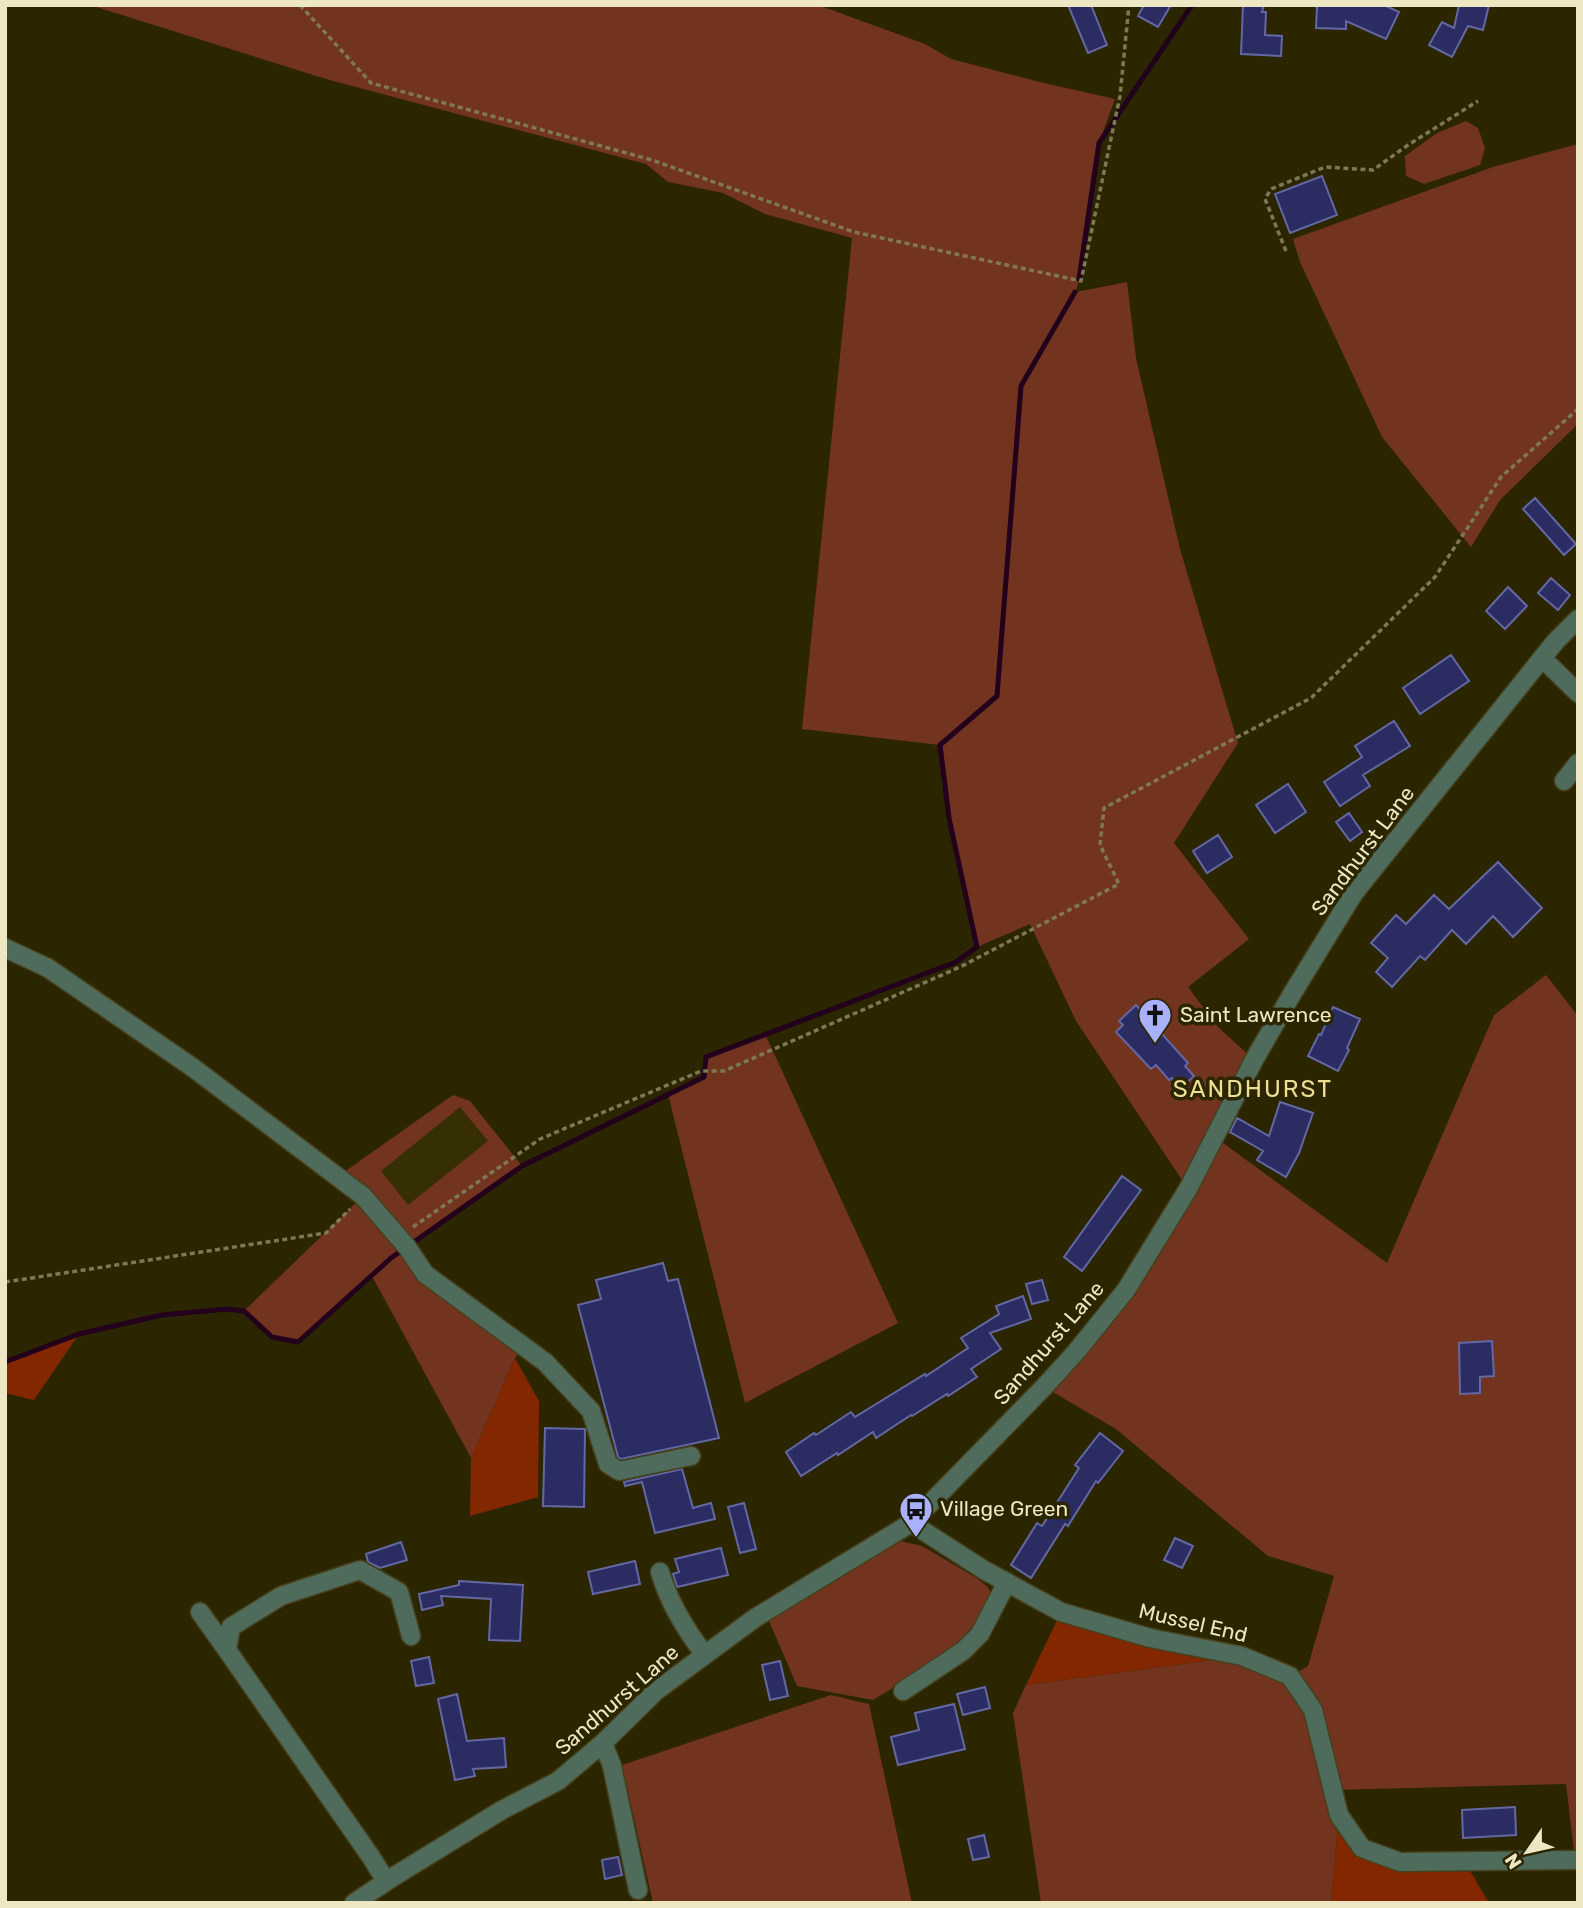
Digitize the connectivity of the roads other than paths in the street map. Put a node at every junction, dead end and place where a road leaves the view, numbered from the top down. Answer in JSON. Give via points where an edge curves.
{"nodes":[{"id":1,"x":1578,"y":619,"type":"edge"},
{"id":2,"x":1542,"y":659,"type":"junction"},
{"id":3,"x":1578,"y":693,"type":"edge"},
{"id":4,"x":1578,"y":763,"type":"edge"},
{"id":5,"x":1564,"y":780,"type":"dead end"},
{"id":6,"x":5,"y":948,"type":"edge"},
{"id":7,"x":691,"y":1456,"type":"dead end"},
{"id":8,"x":911,"y":1523,"type":"junction"},
{"id":9,"x":660,"y":1572,"type":"dead end"},
{"id":10,"x":1007,"y":1582,"type":"junction"},
{"id":11,"x":200,"y":1612,"type":"dead end"},
{"id":12,"x":411,"y":1636,"type":"dead end"},
{"id":13,"x":227,"y":1650,"type":"junction"},
{"id":14,"x":705,"y":1655,"type":"junction"},
{"id":15,"x":903,"y":1691,"type":"dead end"},
{"id":16,"x":603,"y":1743,"type":"junction"},
{"id":17,"x":1578,"y":1860,"type":"edge"},
{"id":18,"x":386,"y":1881,"type":"junction"},
{"id":19,"x":638,"y":1890,"type":"dead end"},
{"id":20,"x":354,"y":1903,"type":"edge"}],
"edges":[{"from":1,"to":2,"type":"street","name":"Sandhurst Lane"},
{"from":2,"to":3,"type":"street"},
{"from":2,"to":8,"type":"street","name":"Sandhurst Lane","via":[[1354,893],[1286,1004],[1188,1189],[1126,1290],[1044,1387]]},
{"from":4,"to":5,"type":"street"},
{"from":6,"to":7,"type":"street","via":[[48,968],[192,1067],[363,1196],[425,1274],[545,1362],[590,1411],[608,1464],[618,1471]]},
{"from":8,"to":10,"type":"street","name":"Mussel End"},
{"from":8,"to":14,"type":"street","name":"Sandhurst Lane","via":[[755,1618]]},
{"from":9,"to":14,"type":"street","via":[[672,1605]]},
{"from":10,"to":15,"type":"street","via":[[980,1634],[963,1651]]},
{"from":10,"to":17,"type":"street","name":"Mussel End","via":[[1061,1612],[1150,1639],[1242,1656],[1290,1676],[1313,1710],[1339,1815],[1362,1848],[1400,1863]]},
{"from":11,"to":13,"type":"street"},
{"from":12,"to":13,"type":"street","via":[[399,1592],[360,1570],[281,1596],[230,1627]]},
{"from":13,"to":18,"type":"street"},
{"from":14,"to":16,"type":"street","name":"Sandhurst Lane","via":[[656,1691]]},
{"from":16,"to":18,"type":"street","name":"Sandhurst Lane","via":[[558,1781]]},
{"from":16,"to":19,"type":"street"},
{"from":18,"to":20,"type":"street","name":"Sandhurst Lane"}]}
